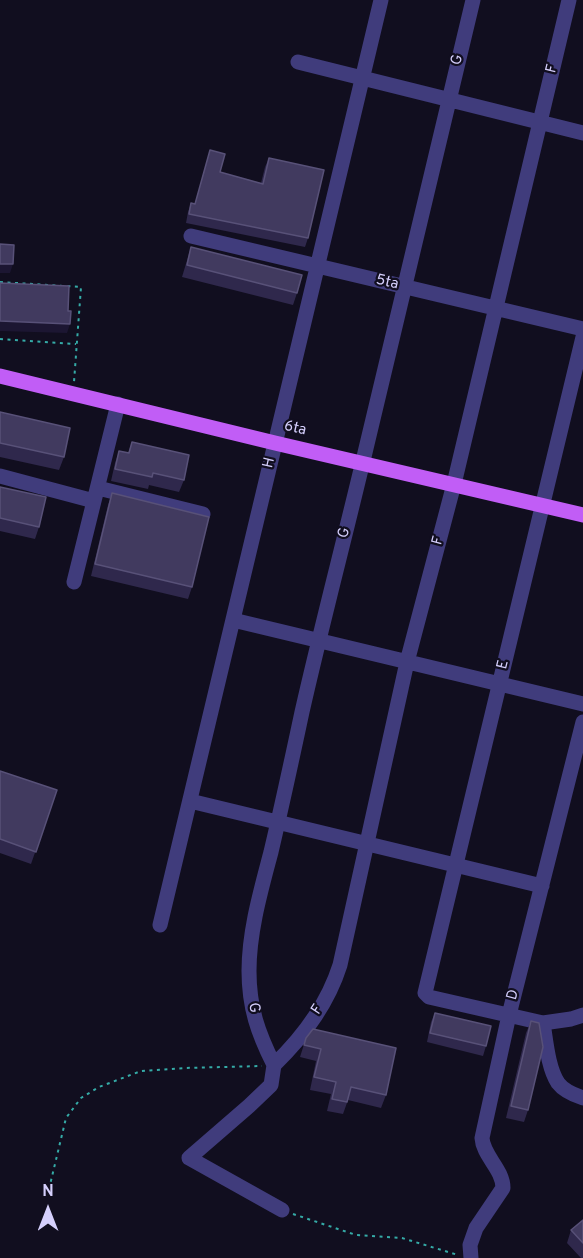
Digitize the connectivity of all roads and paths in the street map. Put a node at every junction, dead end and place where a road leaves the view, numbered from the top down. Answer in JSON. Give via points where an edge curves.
{"nodes":[{"id":1,"x":381,"y":0,"type":"edge"},
{"id":2,"x":473,"y":0,"type":"edge"},
{"id":3,"x":569,"y":0,"type":"edge"},
{"id":4,"x":298,"y":62,"type":"dead end"},
{"id":5,"x":362,"y":78,"type":"junction"},
{"id":6,"x":448,"y":99,"type":"junction"},
{"id":7,"x":540,"y":122,"type":"junction"},
{"id":8,"x":583,"y":133,"type":"edge"},
{"id":9,"x":191,"y":236,"type":"dead end"},
{"id":10,"x":317,"y":266,"type":"junction"},
{"id":11,"x":0,"y":282,"type":"edge"},
{"id":12,"x":403,"y":286,"type":"junction"},
{"id":13,"x":496,"y":308,"type":"junction"},
{"id":14,"x":583,"y":329,"type":"edge"},
{"id":15,"x":583,"y":337,"type":"edge"},
{"id":16,"x":0,"y":339,"type":"edge"},
{"id":17,"x":76,"y":344,"type":"junction"},
{"id":18,"x":0,"y":376,"type":"edge"},
{"id":19,"x":73,"y":393,"type":"junction"},
{"id":20,"x":118,"y":404,"type":"junction"},
{"id":21,"x":275,"y":443,"type":"junction"},
{"id":22,"x":362,"y":463,"type":"junction"},
{"id":23,"x":0,"y":476,"type":"edge"},
{"id":24,"x":454,"y":484,"type":"junction"},
{"id":25,"x":96,"y":495,"type":"junction"},
{"id":26,"x":543,"y":505,"type":"junction"},
{"id":27,"x":203,"y":514,"type":"edge"},
{"id":28,"x":583,"y":515,"type":"edge"},
{"id":29,"x":74,"y":582,"type":"dead end"},
{"id":30,"x":233,"y":620,"type":"junction"},
{"id":31,"x":318,"y":640,"type":"junction"},
{"id":32,"x":408,"y":662,"type":"junction"},
{"id":33,"x":500,"y":684,"type":"junction"},
{"id":34,"x":583,"y":704,"type":"edge"},
{"id":35,"x":583,"y":722,"type":"edge"},
{"id":36,"x":190,"y":801,"type":"junction"},
{"id":37,"x":278,"y":822,"type":"junction"},
{"id":38,"x":367,"y":844,"type":"junction"},
{"id":39,"x":456,"y":865,"type":"junction"},
{"id":40,"x":542,"y":886,"type":"junction"},
{"id":41,"x":160,"y":925,"type":"dead end"},
{"id":42,"x":509,"y":1015,"type":"junction"},
{"id":43,"x":577,"y":1017,"type":"edge"},
{"id":44,"x":543,"y":1023,"type":"junction"},
{"id":45,"x":274,"y":1065,"type":"junction"},
{"id":46,"x":583,"y":1098,"type":"edge"},
{"id":47,"x":49,"y":1189,"type":"dead end"},
{"id":48,"x":282,"y":1210,"type":"joint"},
{"id":49,"x":464,"y":1256,"type":"edge"}],
"edges":[{"from":1,"to":5,"type":"street","name":"H"},
{"from":2,"to":6,"type":"street","name":"G"},
{"from":3,"to":7,"type":"street","name":"F"},
{"from":4,"to":5,"type":"street"},
{"from":5,"to":6,"type":"street"},
{"from":5,"to":10,"type":"street","name":"H"},
{"from":6,"to":7,"type":"street"},
{"from":6,"to":12,"type":"street","name":"G"},
{"from":7,"to":8,"type":"street"},
{"from":7,"to":13,"type":"street","name":"F"},
{"from":9,"to":10,"type":"street","name":"5ta"},
{"from":10,"to":12,"type":"street","name":"5ta"},
{"from":10,"to":21,"type":"street","name":"H"},
{"from":11,"to":17,"type":"path","via":[[81,287]]},
{"from":12,"to":13,"type":"street","name":"5ta"},
{"from":12,"to":22,"type":"street","name":"G"},
{"from":13,"to":14,"type":"street","name":"5ta"},
{"from":13,"to":24,"type":"street","name":"F"},
{"from":15,"to":26,"type":"street","name":"E"},
{"from":16,"to":17,"type":"path"},
{"from":17,"to":19,"type":"path"},
{"from":18,"to":19,"type":"main road","name":"6ta"},
{"from":19,"to":20,"type":"main road","name":"6ta"},
{"from":20,"to":21,"type":"main road","name":"6ta"},
{"from":20,"to":25,"type":"street"},
{"from":21,"to":22,"type":"main road","name":"6ta"},
{"from":21,"to":30,"type":"street","name":"H"},
{"from":22,"to":24,"type":"main road","name":"6ta"},
{"from":22,"to":31,"type":"street","name":"G"},
{"from":23,"to":25,"type":"street"},
{"from":24,"to":26,"type":"main road","name":"6ta"},
{"from":24,"to":32,"type":"street","name":"F"},
{"from":25,"to":27,"type":"street"},
{"from":25,"to":29,"type":"street"},
{"from":26,"to":28,"type":"main road","name":"6ta"},
{"from":26,"to":33,"type":"street","name":"E"},
{"from":30,"to":31,"type":"street"},
{"from":30,"to":36,"type":"street","name":"H"},
{"from":31,"to":32,"type":"street"},
{"from":31,"to":37,"type":"street","name":"G"},
{"from":32,"to":33,"type":"street"},
{"from":32,"to":38,"type":"street","name":"F"},
{"from":33,"to":34,"type":"street"},
{"from":33,"to":39,"type":"street","name":"E"},
{"from":35,"to":40,"type":"street","name":"D"},
{"from":36,"to":37,"type":"street"},
{"from":36,"to":41,"type":"street","name":"H"},
{"from":37,"to":38,"type":"street"},
{"from":37,"to":45,"type":"street","name":"G","via":[[256,914],[249,969],[255,1020]]},
{"from":38,"to":39,"type":"street"},
{"from":38,"to":45,"type":"street","name":"F","via":[[335,981],[300,1036]]},
{"from":39,"to":40,"type":"street"},
{"from":39,"to":42,"type":"street","name":"E","via":[[425,993]]},
{"from":40,"to":42,"type":"street","name":"D"},
{"from":42,"to":44,"type":"street"},
{"from":42,"to":49,"type":"street","name":"D","via":[[482,1138],[504,1184],[476,1228]]},
{"from":43,"to":44,"type":"street"},
{"from":44,"to":46,"type":"street","via":[[558,1084]]},
{"from":45,"to":47,"type":"path","via":[[141,1071],[99,1087],[81,1098],[66,1118]]},
{"from":45,"to":48,"type":"street","via":[[271,1085],[189,1158]]},
{"from":48,"to":49,"type":"path","via":[[356,1235],[402,1238]]}]}
